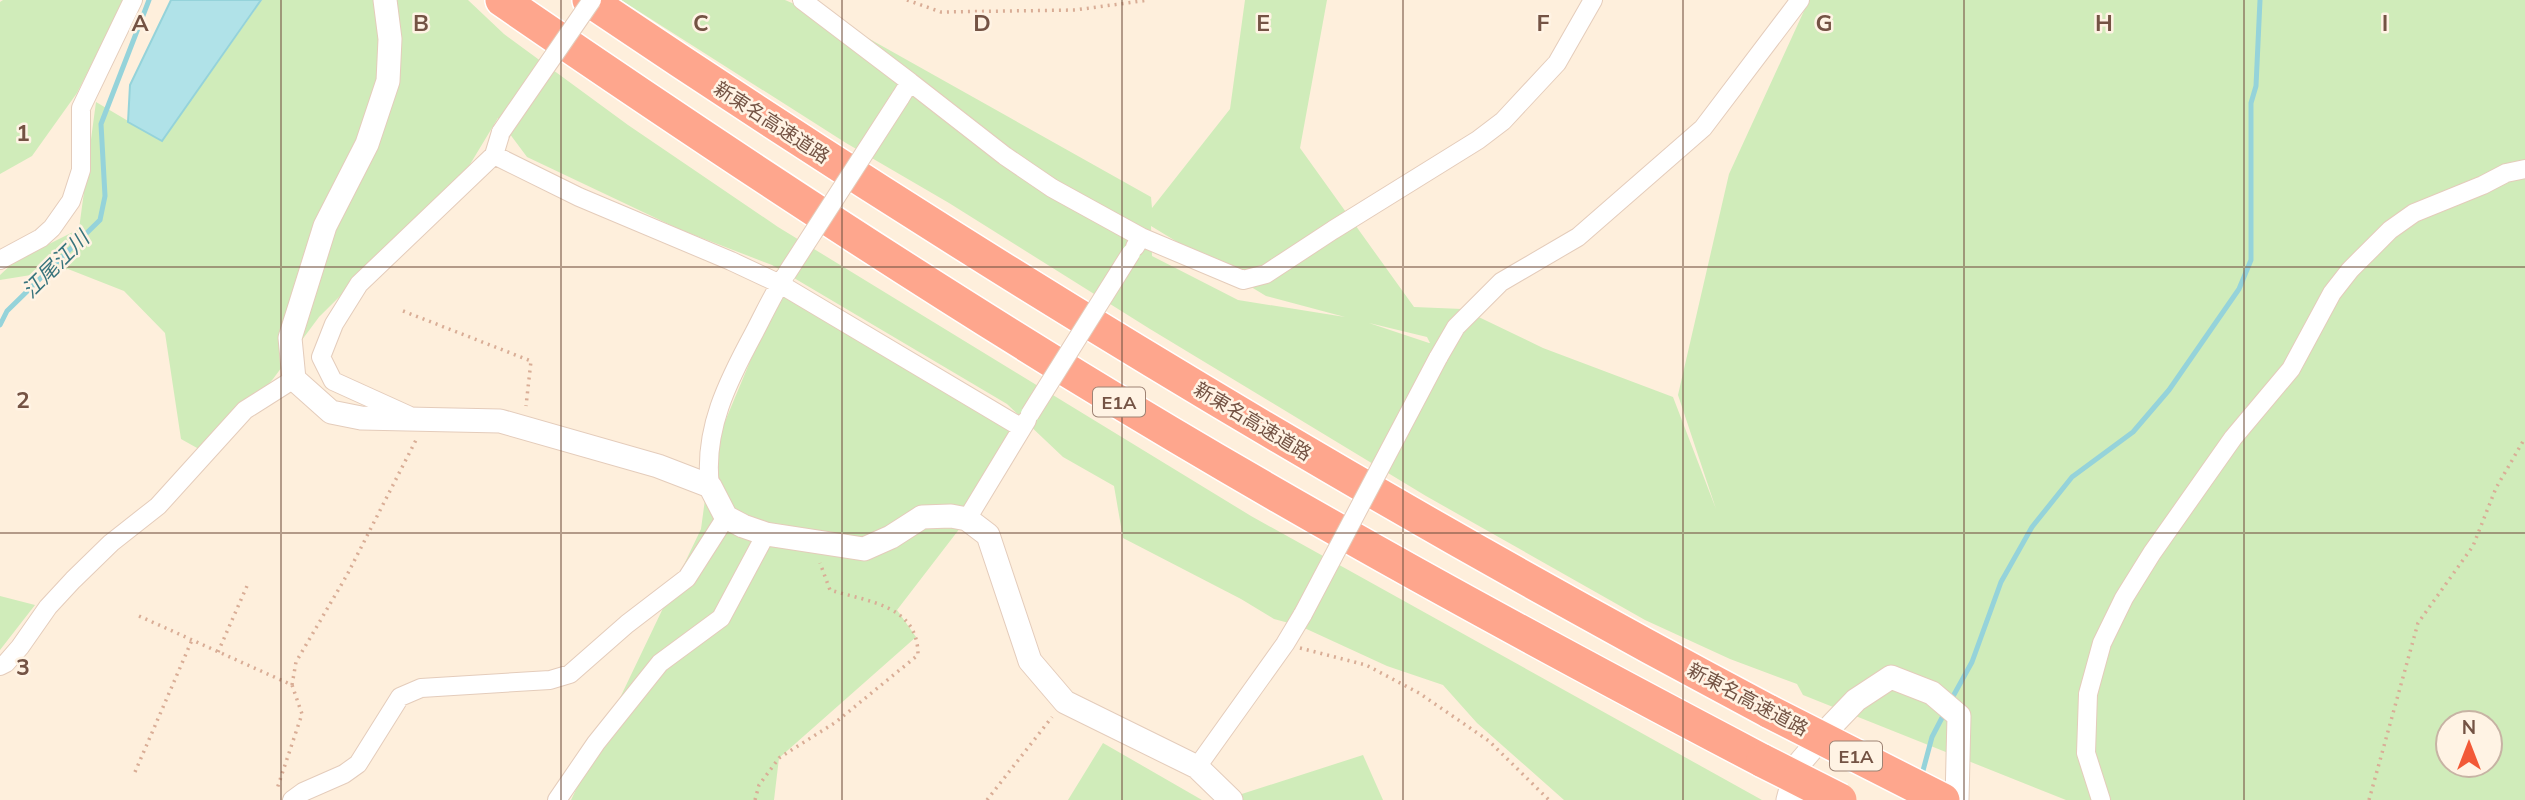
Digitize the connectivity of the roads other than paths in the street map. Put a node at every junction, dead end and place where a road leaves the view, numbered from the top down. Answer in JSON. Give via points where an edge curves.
{"nodes":[{"id":1,"x":133,"y":0,"type":"edge"},
{"id":2,"x":385,"y":0,"type":"edge"},
{"id":3,"x":502,"y":0,"type":"edge"},
{"id":4,"x":591,"y":0,"type":"edge"},
{"id":5,"x":802,"y":0,"type":"edge"},
{"id":6,"x":1593,"y":0,"type":"edge"},
{"id":7,"x":1800,"y":0,"type":"edge"},
{"id":8,"x":910,"y":82,"type":"junction"},
{"id":9,"x":494,"y":155,"type":"junction"},
{"id":10,"x":2525,"y":169,"type":"edge"},
{"id":11,"x":1141,"y":237,"type":"junction"},
{"id":12,"x":0,"y":260,"type":"edge"},
{"id":13,"x":783,"y":279,"type":"junction"},
{"id":14,"x":294,"y":379,"type":"junction"},
{"id":15,"x":422,"y":419,"type":"junction"},
{"id":16,"x":1026,"y":421,"type":"junction"},
{"id":17,"x":710,"y":486,"type":"junction"},
{"id":18,"x":726,"y":517,"type":"junction"},
{"id":19,"x":967,"y":519,"type":"junction"},
{"id":20,"x":765,"y":534,"type":"junction"},
{"id":21,"x":0,"y":666,"type":"edge"},
{"id":22,"x":1197,"y":767,"type":"junction"},
{"id":23,"x":283,"y":799,"type":"edge"},
{"id":24,"x":556,"y":800,"type":"edge"},
{"id":25,"x":1231,"y":800,"type":"edge"},
{"id":26,"x":1788,"y":800,"type":"edge"},
{"id":27,"x":1840,"y":800,"type":"edge"},
{"id":28,"x":1942,"y":800,"type":"edge"},
{"id":29,"x":1957,"y":800,"type":"edge"},
{"id":30,"x":2101,"y":800,"type":"edge"}],
"edges":[{"from":1,"to":12,"type":"street","via":[[81,108],[81,170],[71,201],[41,238]]},
{"from":2,"to":14,"type":"street","via":[[390,39],[387,81],[367,144],[325,226],[290,338]]},
{"from":3,"to":27,"type":"highway","number":"E1A","bridge":true,"via":[[699,136],[1078,377],[1400,565]]},
{"from":4,"to":9,"type":"street","bridge":true,"via":[[501,132]]},
{"from":4,"to":28,"type":"highway","name":"新東名高速道路","number":"E1A","bridge":true,"via":[[913,214],[1251,421],[1587,614]]},
{"from":5,"to":8,"type":"street"},
{"from":6,"to":11,"type":"street","via":[[1557,62],[1503,121],[1266,274],[1243,280]]},
{"from":7,"to":22,"type":"street","bridge":true,"via":[[1703,128],[1578,237],[1501,282],[1456,327],[1303,614]]},
{"from":8,"to":11,"type":"street","via":[[1052,188]]},
{"from":8,"to":13,"type":"street","bridge":true},
{"from":9,"to":13,"type":"street","via":[[579,197]]},
{"from":9,"to":15,"type":"street","via":[[359,284],[334,324],[321,357],[333,381]]},
{"from":10,"to":30,"type":"street","via":[[2414,213],[2390,230],[2350,271],[2332,293],[2291,369],[2234,438],[2152,553],[2102,643],[2088,694],[2086,753]]},
{"from":11,"to":16,"type":"street","bridge":true},
{"from":13,"to":16,"type":"street"},
{"from":13,"to":17,"type":"street","via":[[726,385],[707,462]]},
{"from":14,"to":15,"type":"street","via":[[331,412],[362,418]]},
{"from":14,"to":21,"type":"street","via":[[245,410],[158,506],[73,580]]},
{"from":15,"to":17,"type":"street","via":[[500,421],[659,466]]},
{"from":16,"to":19,"type":"street"},
{"from":17,"to":18,"type":"street"},
{"from":18,"to":20,"type":"street"},
{"from":18,"to":23,"type":"street","via":[[687,578],[570,674],[550,680],[421,688],[400,697],[358,764]]},
{"from":19,"to":20,"type":"street","via":[[922,517],[864,549]]},
{"from":19,"to":22,"type":"street","via":[[988,536],[1030,661],[1065,702]]},
{"from":20,"to":24,"type":"street","via":[[721,618],[660,663]]},
{"from":22,"to":25,"type":"street"},
{"from":26,"to":29,"type":"street","via":[[1797,766],[1856,700],[1891,677],[1932,693],[1959,716]]}]}
